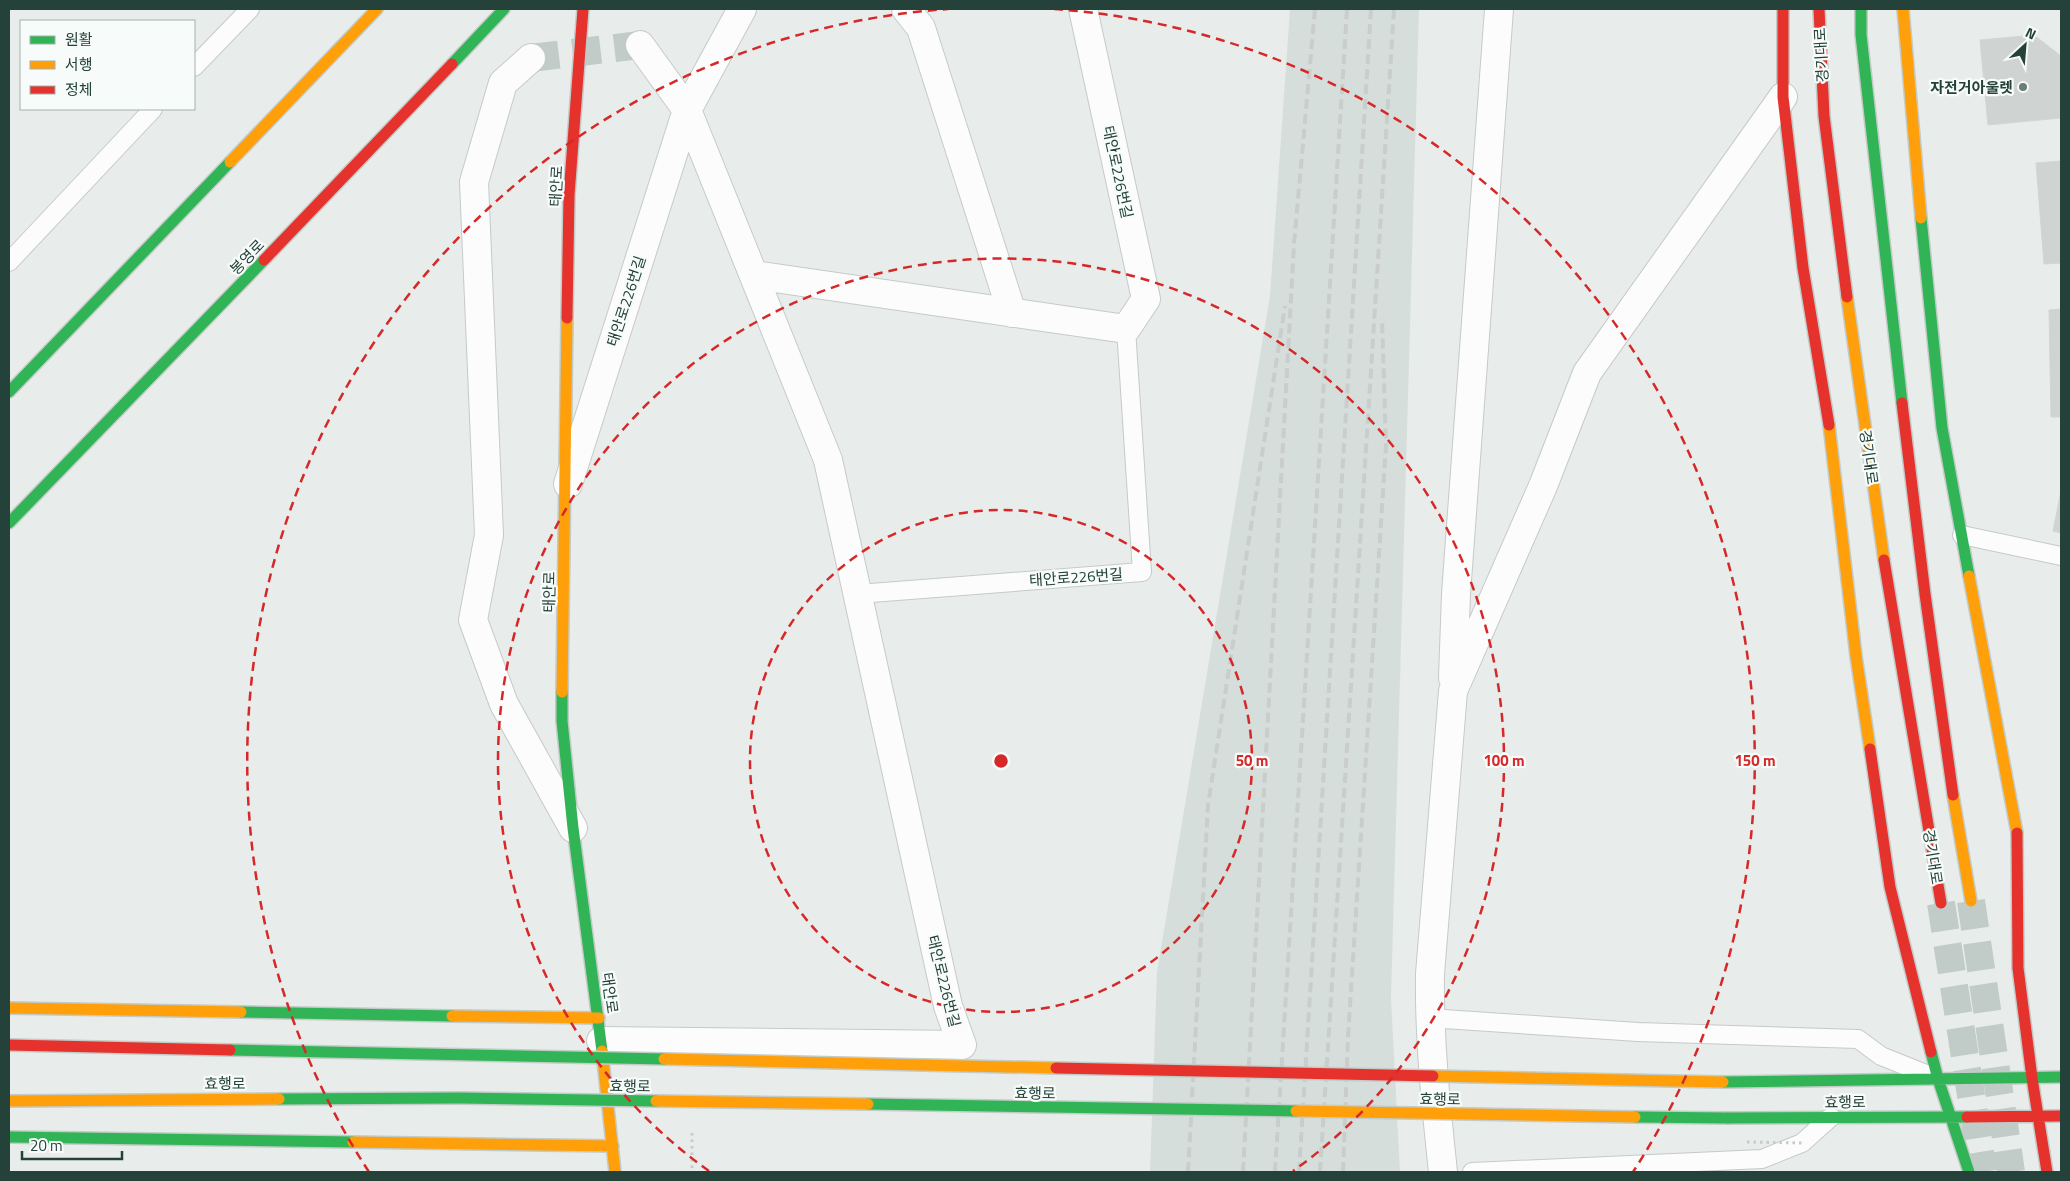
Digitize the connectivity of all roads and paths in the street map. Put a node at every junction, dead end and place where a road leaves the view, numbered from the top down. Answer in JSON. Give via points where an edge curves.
{"nodes":[{"id":1,"x":250,"y":9,"type":"edge"},
{"id":2,"x":377,"y":9,"type":"edge"},
{"id":3,"x":504,"y":9,"type":"edge"},
{"id":4,"x":583,"y":9,"type":"edge"},
{"id":5,"x":742,"y":9,"type":"edge"},
{"id":6,"x":906,"y":9,"type":"edge"},
{"id":7,"x":1083,"y":9,"type":"edge"},
{"id":8,"x":1499,"y":9,"type":"edge"},
{"id":9,"x":1783,"y":9,"type":"edge"},
{"id":10,"x":1818,"y":9,"type":"edge"},
{"id":11,"x":1861,"y":9,"type":"edge"},
{"id":12,"x":1903,"y":9,"type":"edge"},
{"id":13,"x":640,"y":45,"type":"dead end"},
{"id":14,"x":531,"y":58,"type":"tunnel mouth"},
{"id":15,"x":195,"y":66,"type":"edge"},
{"id":16,"x":1783,"y":97,"type":"junction"},
{"id":17,"x":152,"y":110,"type":"edge"},
{"id":18,"x":687,"y":110,"type":"junction"},
{"id":19,"x":9,"y":262,"type":"edge"},
{"id":20,"x":754,"y":275,"type":"junction"},
{"id":21,"x":1012,"y":313,"type":"junction"},
{"id":22,"x":1126,"y":329,"type":"junction"},
{"id":23,"x":9,"y":392,"type":"edge"},
{"id":24,"x":566,"y":493,"type":"junction"},
{"id":25,"x":9,"y":524,"type":"edge"},
{"id":26,"x":1962,"y":535,"type":"junction"},
{"id":27,"x":2061,"y":556,"type":"edge"},
{"id":28,"x":858,"y":594,"type":"junction"},
{"id":29,"x":1453,"y":691,"type":"junction"},
{"id":30,"x":573,"y":828,"type":"junction"},
{"id":31,"x":1971,"y":901,"type":"tunnel mouth"},
{"id":32,"x":1941,"y":903,"type":"tunnel mouth"},
{"id":33,"x":9,"y":1008,"type":"edge"},
{"id":34,"x":1429,"y":1018,"type":"junction"},
{"id":35,"x":600,"y":1029,"type":"junction"},
{"id":36,"x":9,"y":1045,"type":"edge"},
{"id":37,"x":2061,"y":1077,"type":"edge"},
{"id":38,"x":2032,"y":1078,"type":"junction"},
{"id":39,"x":1938,"y":1079,"type":"junction"},
{"id":40,"x":9,"y":1101,"type":"edge"},
{"id":41,"x":1950,"y":1116,"type":"junction"},
{"id":42,"x":2061,"y":1116,"type":"edge"},
{"id":43,"x":1831,"y":1117,"type":"junction"},
{"id":44,"x":2039,"y":1117,"type":"junction"},
{"id":45,"x":692,"y":1125,"type":"dead end"},
{"id":46,"x":9,"y":1138,"type":"edge"},
{"id":47,"x":613,"y":1146,"type":"junction"},
{"id":48,"x":615,"y":1172,"type":"edge"},
{"id":49,"x":692,"y":1172,"type":"edge"},
{"id":50,"x":1444,"y":1172,"type":"edge"},
{"id":51,"x":1472,"y":1172,"type":"edge"},
{"id":52,"x":1969,"y":1172,"type":"edge"},
{"id":53,"x":2047,"y":1172,"type":"edge"}],
"edges":[{"from":1,"to":15,"type":"lane"},
{"from":2,"to":23,"type":"main road"},
{"from":3,"to":25,"type":"main road","name":"봉영로"},
{"from":4,"to":24,"type":"main road","name":"태안로","via":[[570,196]]},
{"from":5,"to":18,"type":"street","name":"태안로226번길"},
{"from":6,"to":21,"type":"street","via":[[921,28]]},
{"from":7,"to":22,"type":"street","name":"태안로226번길","via":[[1146,299]]},
{"from":8,"to":29,"type":"street","via":[[1456,594]]},
{"from":9,"to":16,"type":"main road"},
{"from":10,"to":32,"type":"main road","name":"경기대로","via":[[1824,116],[1856,362],[1882,550]]},
{"from":11,"to":31,"type":"main road","name":"경기대로","via":[[1882,234],[1926,609]]},
{"from":12,"to":26,"type":"main road","via":[[1941,418]]},
{"from":13,"to":18,"type":"street"},
{"from":14,"to":30,"type":"street","via":[[503,83],[474,182],[489,535],[473,620],[504,704]]},
{"from":16,"to":29,"type":"street","via":[[1587,373]]},
{"from":16,"to":39,"type":"main road","via":[[1803,268],[1828,419],[1856,656],[1890,887]]},
{"from":17,"to":19,"type":"lane"},
{"from":18,"to":20,"type":"street","name":"태안로226번길"},
{"from":18,"to":24,"type":"street","name":"태안로226번길"},
{"from":20,"to":21,"type":"street"},
{"from":20,"to":28,"type":"street","name":"태안로226번길","via":[[828,460]]},
{"from":21,"to":22,"type":"street"},
{"from":22,"to":28,"type":"lane","name":"태안로226번길","via":[[1142,572]]},
{"from":24,"to":30,"type":"main road","name":"태안로","via":[[562,721]]},
{"from":26,"to":27,"type":"lane"},
{"from":26,"to":38,"type":"main road","via":[[2018,837],[2018,968]]},
{"from":28,"to":35,"type":"street","name":"태안로226번길","via":[[948,1006],[962,1045]]},
{"from":29,"to":34,"type":"street"},
{"from":30,"to":35,"type":"main road","name":"태안로"},
{"from":33,"to":35,"type":"main road"},
{"from":34,"to":39,"type":"lane","via":[[1638,1032],[1858,1039],[1881,1056]]},
{"from":34,"to":50,"type":"street"},
{"from":35,"to":47,"type":"main road","name":"태안로"},
{"from":36,"to":39,"type":"main road","name":"효행로","bridge":true,"via":[[1723,1082]]},
{"from":37,"to":38,"type":"main road","name":"효행로"},
{"from":38,"to":39,"type":"main road","name":"효행로"},
{"from":38,"to":44,"type":"main road"},
{"from":39,"to":41,"type":"main road"},
{"from":40,"to":43,"type":"main road","name":"효행로","bridge":true,"via":[[458,1098]]},
{"from":41,"to":43,"type":"main road","name":"효행로"},
{"from":41,"to":44,"type":"main road","name":"효행로"},
{"from":41,"to":52,"type":"main road"},
{"from":42,"to":44,"type":"main road","name":"효행로"},
{"from":43,"to":51,"type":"lane","via":[[1802,1143],[1762,1159]]},
{"from":44,"to":53,"type":"main road"},
{"from":45,"to":49,"type":"path"},
{"from":46,"to":47,"type":"main road"},
{"from":47,"to":48,"type":"main road","name":"태안로"}]}
